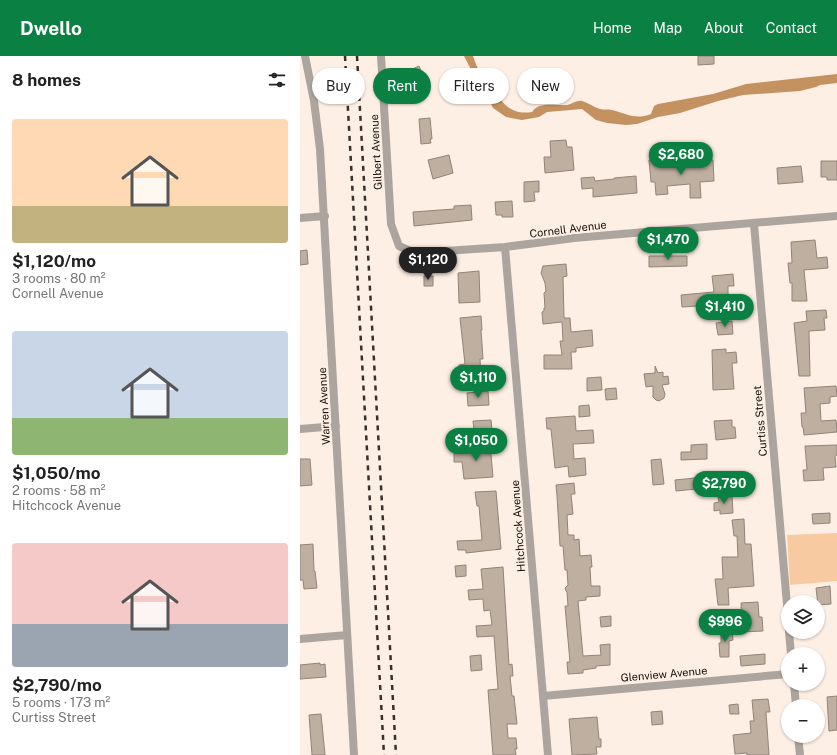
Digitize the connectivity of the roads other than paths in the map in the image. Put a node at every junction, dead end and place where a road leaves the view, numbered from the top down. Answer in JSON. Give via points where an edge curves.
{"nodes":[{"id":1,"x":306,"y":56,"type":"edge"},
{"id":2,"x":381,"y":56,"type":"edge"},
{"id":3,"x":325,"y":216,"type":"junction"},
{"id":4,"x":837,"y":216,"type":"edge"},
{"id":5,"x":300,"y":218,"type":"edge"},
{"id":6,"x":754,"y":224,"type":"junction"},
{"id":7,"x":399,"y":246,"type":"joint"},
{"id":8,"x":505,"y":247,"type":"junction"},
{"id":9,"x":336,"y":426,"type":"junction"},
{"id":10,"x":300,"y":429,"type":"edge"},
{"id":11,"x":786,"y":595,"type":"edge"},
{"id":12,"x":347,"y":635,"type":"junction"},
{"id":13,"x":300,"y":639,"type":"edge"},
{"id":14,"x":781,"y":675,"type":"edge"},
{"id":15,"x":543,"y":696,"type":"junction"},
{"id":16,"x":799,"y":743,"type":"edge"},
{"id":17,"x":354,"y":755,"type":"edge"},
{"id":18,"x":548,"y":755,"type":"edge"},
{"id":19,"x":800,"y":755,"type":"edge"}],
"edges":[{"from":1,"to":3,"type":"street","name":"Warren Avenue","via":[[319,142]]},
{"from":2,"to":7,"type":"street","name":"Gilbert Avenue","via":[[391,224]]},
{"from":3,"to":5,"type":"street"},
{"from":3,"to":9,"type":"street","name":"Warren Avenue"},
{"from":4,"to":6,"type":"street","name":"Cornell Avenue"},
{"from":6,"to":8,"type":"street","name":"Cornell Avenue","via":[[574,238]]},
{"from":6,"to":11,"type":"street","name":"Curtiss Street"},
{"from":7,"to":8,"type":"street","name":"Cornell Avenue","via":[[415,253]]},
{"from":8,"to":15,"type":"street","name":"Hitchcock Avenue"},
{"from":9,"to":10,"type":"street"},
{"from":9,"to":12,"type":"street","name":"Warren Avenue"},
{"from":12,"to":13,"type":"street"},
{"from":12,"to":17,"type":"street","name":"Warren Avenue"},
{"from":14,"to":15,"type":"street","name":"Glenview Avenue"},
{"from":15,"to":18,"type":"street","name":"Hitchcock Avenue"},
{"from":16,"to":19,"type":"street"}]}
